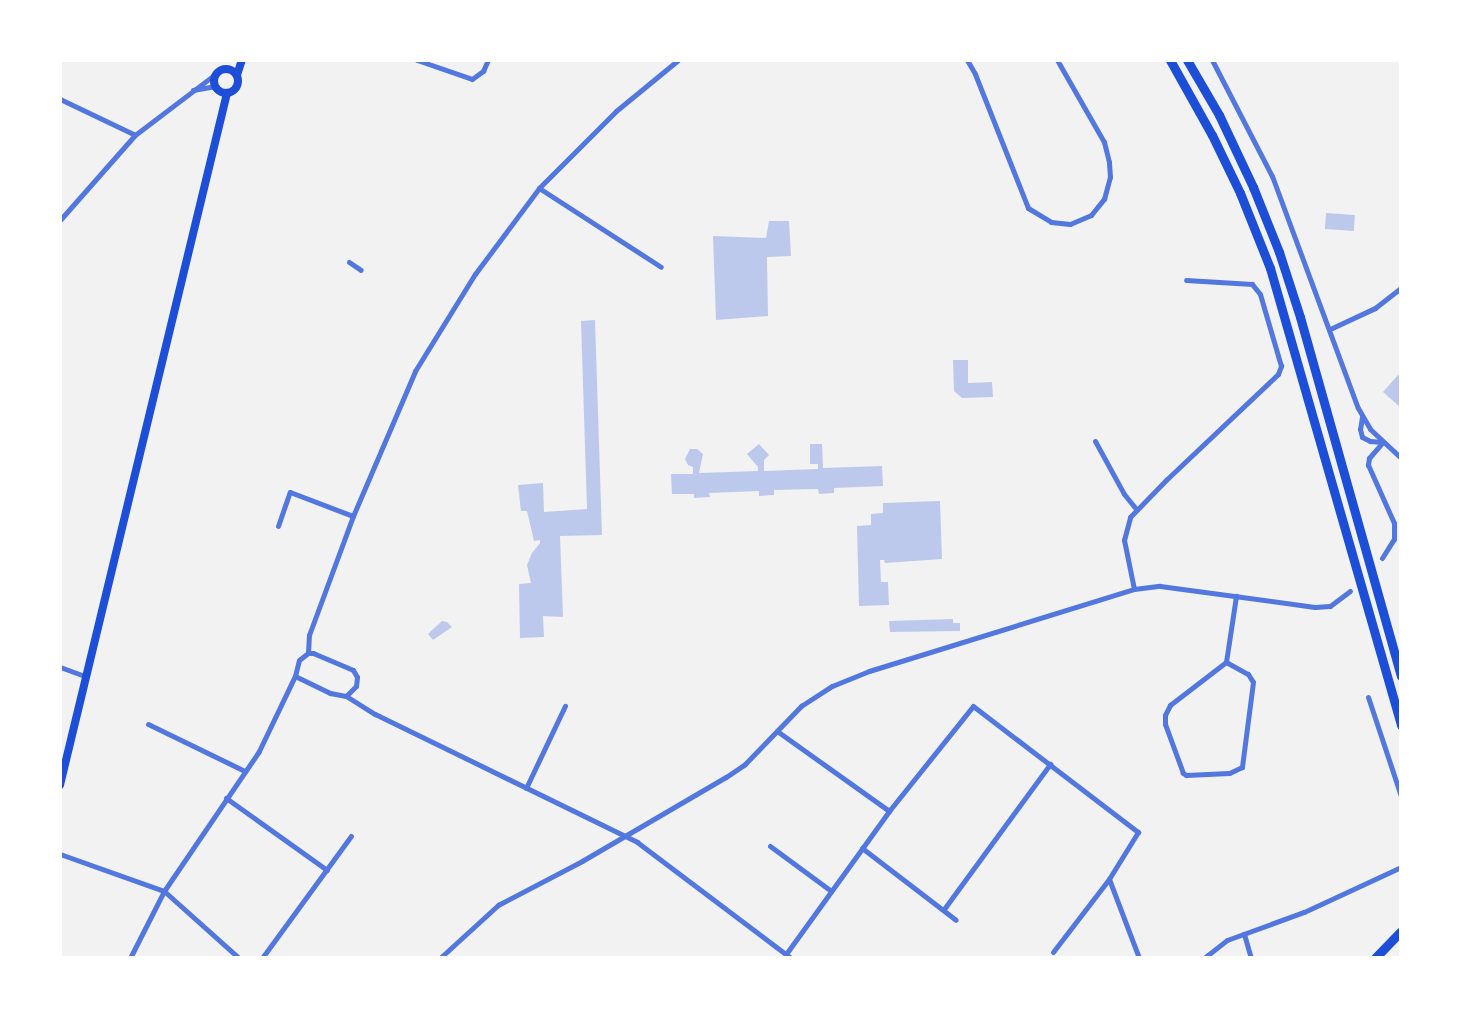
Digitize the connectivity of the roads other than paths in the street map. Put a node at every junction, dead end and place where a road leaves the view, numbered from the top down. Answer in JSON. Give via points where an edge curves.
{"nodes":[{"id":1,"x":232,"y":60,"type":"edge"},
{"id":2,"x":242,"y":60,"type":"edge"},
{"id":3,"x":417,"y":60,"type":"edge"},
{"id":4,"x":489,"y":60,"type":"edge"},
{"id":5,"x":678,"y":60,"type":"edge"},
{"id":6,"x":967,"y":60,"type":"edge"},
{"id":7,"x":1057,"y":60,"type":"edge"},
{"id":8,"x":1170,"y":60,"type":"edge"},
{"id":9,"x":1187,"y":60,"type":"edge"},
{"id":10,"x":1212,"y":60,"type":"edge"},
{"id":11,"x":226,"y":68,"type":"junction"},
{"id":12,"x":218,"y":72,"type":"junction"},
{"id":13,"x":237,"y":75,"type":"junction"},
{"id":14,"x":216,"y":86,"type":"junction"},
{"id":15,"x":192,"y":90,"type":"junction"},
{"id":16,"x":227,"y":93,"type":"junction"},
{"id":17,"x":60,"y":99,"type":"edge"},
{"id":18,"x":135,"y":135,"type":"junction"},
{"id":19,"x":539,"y":188,"type":"junction"},
{"id":20,"x":60,"y":220,"type":"edge"},
{"id":21,"x":349,"y":262,"type":"dead end"},
{"id":22,"x":661,"y":267,"type":"dead end"},
{"id":23,"x":361,"y":270,"type":"dead end"},
{"id":24,"x":1186,"y":280,"type":"dead end"},
{"id":25,"x":1401,"y":288,"type":"edge"},
{"id":26,"x":1330,"y":329,"type":"junction"},
{"id":27,"x":1362,"y":417,"type":"junction"},
{"id":28,"x":1095,"y":441,"type":"dead end"},
{"id":29,"x":1383,"y":442,"type":"junction"},
{"id":30,"x":1401,"y":458,"type":"edge"},
{"id":31,"x":1136,"y":509,"type":"junction"},
{"id":32,"x":353,"y":516,"type":"junction"},
{"id":33,"x":278,"y":526,"type":"dead end"},
{"id":34,"x":1382,"y":558,"type":"dead end"},
{"id":35,"x":1134,"y":588,"type":"junction"},
{"id":36,"x":1350,"y":591,"type":"dead end"},
{"id":37,"x":1236,"y":596,"type":"junction"},
{"id":38,"x":308,"y":653,"type":"junction"},
{"id":39,"x":1226,"y":662,"type":"junction"},
{"id":40,"x":60,"y":667,"type":"edge"},
{"id":41,"x":86,"y":676,"type":"junction"},
{"id":42,"x":295,"y":676,"type":"junction"},
{"id":43,"x":1401,"y":676,"type":"edge"},
{"id":44,"x":346,"y":696,"type":"junction"},
{"id":45,"x":1368,"y":697,"type":"dead end"},
{"id":46,"x":565,"y":706,"type":"dead end"},
{"id":47,"x":148,"y":724,"type":"dead end"},
{"id":48,"x":1401,"y":726,"type":"edge"},
{"id":49,"x":777,"y":732,"type":"junction"},
{"id":50,"x":1050,"y":764,"type":"junction"},
{"id":51,"x":245,"y":771,"type":"junction"},
{"id":52,"x":60,"y":785,"type":"edge"},
{"id":53,"x":526,"y":788,"type":"junction"},
{"id":54,"x":1401,"y":796,"type":"edge"},
{"id":55,"x":226,"y":798,"type":"junction"},
{"id":56,"x":889,"y":811,"type":"junction"},
{"id":57,"x":626,"y":835,"type":"junction"},
{"id":58,"x":351,"y":836,"type":"dead end"},
{"id":59,"x":770,"y":846,"type":"dead end"},
{"id":60,"x":862,"y":848,"type":"junction"},
{"id":61,"x":60,"y":854,"type":"edge"},
{"id":62,"x":1401,"y":867,"type":"edge"},
{"id":63,"x":327,"y":870,"type":"junction"},
{"id":64,"x":1109,"y":879,"type":"junction"},
{"id":65,"x":164,"y":891,"type":"junction"},
{"id":66,"x":831,"y":891,"type":"junction"},
{"id":67,"x":944,"y":909,"type":"junction"},
{"id":68,"x":956,"y":920,"type":"dead end"},
{"id":69,"x":1401,"y":931,"type":"edge"},
{"id":70,"x":1244,"y":934,"type":"junction"},
{"id":71,"x":1053,"y":952,"type":"dead end"},
{"id":72,"x":786,"y":954,"type":"junction"},
{"id":73,"x":130,"y":958,"type":"edge"},
{"id":74,"x":239,"y":958,"type":"edge"},
{"id":75,"x":262,"y":958,"type":"edge"},
{"id":76,"x":440,"y":958,"type":"edge"},
{"id":77,"x":791,"y":958,"type":"edge"},
{"id":78,"x":1139,"y":958,"type":"edge"},
{"id":79,"x":1204,"y":958,"type":"edge"},
{"id":80,"x":1251,"y":958,"type":"edge"},
{"id":81,"x":1375,"y":958,"type":"edge"}],
"edges":[{"from":1,"to":11,"type":"main road"},
{"from":2,"to":13,"type":"main road"},
{"from":3,"to":4,"type":"street","via":[[472,79]]},
{"from":5,"to":19,"type":"street","via":[[616,111]]},
{"from":6,"to":7,"type":"street","via":[[1028,208],[1052,222],[1070,224],[1091,215],[1104,199],[1109,162],[1104,142]]},
{"from":8,"to":48,"type":"highway","via":[[1240,193],[1270,268]]},
{"from":9,"to":43,"type":"highway","via":[[1219,115],[1279,252],[1304,328]]},
{"from":10,"to":26,"type":"street","via":[[1272,176]]},
{"from":11,"to":12,"type":"main road"},
{"from":11,"to":13,"type":"main road"},
{"from":12,"to":14,"type":"main road"},
{"from":12,"to":15,"type":"street"},
{"from":13,"to":16,"type":"main road","via":[[237,87]]},
{"from":14,"to":15,"type":"street"},
{"from":14,"to":16,"type":"main road"},
{"from":15,"to":18,"type":"street"},
{"from":16,"to":41,"type":"main road"},
{"from":17,"to":18,"type":"street"},
{"from":18,"to":20,"type":"street"},
{"from":19,"to":22,"type":"street"},
{"from":19,"to":32,"type":"street","via":[[475,274],[415,371]]},
{"from":21,"to":23,"type":"street"},
{"from":24,"to":31,"type":"street","via":[[1252,284],[1260,294],[1281,366],[1275,377]]},
{"from":25,"to":26,"type":"street","via":[[1375,308]]},
{"from":26,"to":27,"type":"street"},
{"from":27,"to":29,"type":"street"},
{"from":27,"to":29,"type":"street","via":[[1362,437]]},
{"from":28,"to":31,"type":"street","via":[[1124,495]]},
{"from":29,"to":30,"type":"street"},
{"from":29,"to":34,"type":"street","via":[[1368,465],[1394,523],[1394,539]]},
{"from":31,"to":35,"type":"street","via":[[1126,526],[1124,540]]},
{"from":32,"to":33,"type":"street","via":[[290,492]]},
{"from":32,"to":38,"type":"street","via":[[309,635]]},
{"from":35,"to":37,"type":"street","via":[[1160,586]]},
{"from":35,"to":49,"type":"street","via":[[869,670],[832,686],[801,706]]},
{"from":36,"to":37,"type":"street","via":[[1322,607]]},
{"from":37,"to":39,"type":"street"},
{"from":38,"to":42,"type":"street","via":[[299,660]]},
{"from":38,"to":44,"type":"street","via":[[353,670],[356,686]]},
{"from":39,"to":39,"type":"street","via":[[1170,705],[1165,715],[1183,773],[1190,777],[1235,772],[1242,767],[1253,682],[1248,674]]},
{"from":40,"to":41,"type":"street"},
{"from":41,"to":52,"type":"main road"},
{"from":42,"to":44,"type":"street","via":[[330,693]]},
{"from":42,"to":51,"type":"street","via":[[276,719]]},
{"from":44,"to":53,"type":"street"},
{"from":45,"to":54,"type":"street"},
{"from":46,"to":53,"type":"street"},
{"from":47,"to":51,"type":"street"},
{"from":49,"to":56,"type":"street"},
{"from":49,"to":57,"type":"street","via":[[726,777]]},
{"from":50,"to":56,"type":"street","via":[[973,706]]},
{"from":50,"to":64,"type":"street","via":[[1138,832]]},
{"from":50,"to":67,"type":"street"},
{"from":51,"to":55,"type":"street"},
{"from":53,"to":57,"type":"street"},
{"from":55,"to":63,"type":"street"},
{"from":55,"to":65,"type":"street"},
{"from":56,"to":60,"type":"street"},
{"from":57,"to":72,"type":"street"},
{"from":57,"to":76,"type":"street","via":[[498,905]]},
{"from":58,"to":63,"type":"street"},
{"from":59,"to":66,"type":"street"},
{"from":60,"to":66,"type":"street"},
{"from":60,"to":67,"type":"street"},
{"from":61,"to":65,"type":"street"},
{"from":62,"to":70,"type":"street","via":[[1304,912]]},
{"from":63,"to":75,"type":"street"},
{"from":64,"to":71,"type":"street"},
{"from":64,"to":78,"type":"street"},
{"from":65,"to":73,"type":"street"},
{"from":65,"to":74,"type":"street"},
{"from":66,"to":72,"type":"street"},
{"from":67,"to":68,"type":"street"},
{"from":69,"to":81,"type":"highway"},
{"from":70,"to":79,"type":"street","via":[[1223,943]]},
{"from":70,"to":80,"type":"street"},
{"from":72,"to":77,"type":"street"}]}
